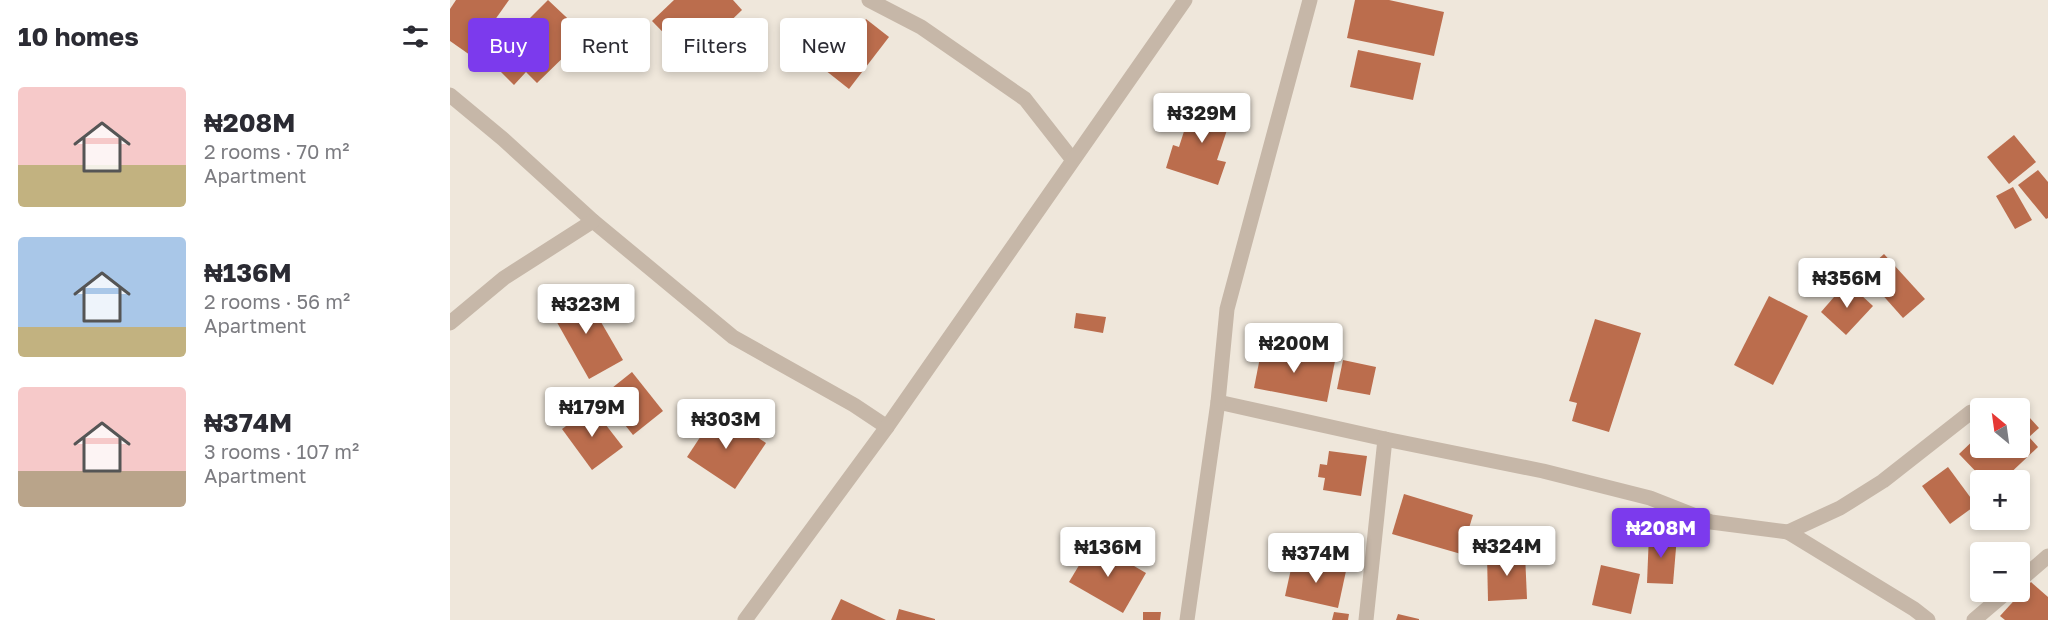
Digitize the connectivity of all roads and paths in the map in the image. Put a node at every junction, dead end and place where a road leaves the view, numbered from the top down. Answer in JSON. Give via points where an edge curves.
{"nodes":[{"id":1,"x":869,"y":0,"type":"edge"},
{"id":2,"x":1185,"y":0,"type":"edge"},
{"id":3,"x":1310,"y":0,"type":"edge"},
{"id":4,"x":450,"y":95,"type":"edge"},
{"id":5,"x":1072,"y":159,"type":"junction"},
{"id":6,"x":593,"y":221,"type":"junction"},
{"id":7,"x":450,"y":323,"type":"edge"},
{"id":8,"x":1218,"y":402,"type":"junction"},
{"id":9,"x":1970,"y":413,"type":"edge"},
{"id":10,"x":887,"y":427,"type":"junction"},
{"id":11,"x":1385,"y":439,"type":"junction"},
{"id":12,"x":1788,"y":532,"type":"junction"},
{"id":13,"x":2048,"y":556,"type":"edge"},
{"id":14,"x":2030,"y":572,"type":"edge"},
{"id":15,"x":1995,"y":602,"type":"edge"},
{"id":16,"x":745,"y":620,"type":"edge"},
{"id":17,"x":1187,"y":620,"type":"edge"},
{"id":18,"x":1366,"y":620,"type":"edge"},
{"id":19,"x":1928,"y":620,"type":"edge"},
{"id":20,"x":1974,"y":620,"type":"edge"}],
"edges":[{"from":1,"to":5,"type":"street","via":[[921,27],[1025,99]]},
{"from":2,"to":5,"type":"street"},
{"from":3,"to":8,"type":"street","via":[[1227,309]]},
{"from":4,"to":6,"type":"street"},
{"from":5,"to":10,"type":"street"},
{"from":6,"to":7,"type":"street","via":[[504,278]]},
{"from":6,"to":10,"type":"street","via":[[733,337]]},
{"from":8,"to":11,"type":"street"},
{"from":8,"to":17,"type":"street"},
{"from":9,"to":12,"type":"street","via":[[1883,481],[1840,508]]},
{"from":10,"to":16,"type":"street"},
{"from":11,"to":12,"type":"street","via":[[1543,471],[1650,498],[1711,522]]},
{"from":11,"to":18,"type":"street"},
{"from":12,"to":19,"type":"street"},
{"from":13,"to":14,"type":"street"},
{"from":15,"to":20,"type":"street"}]}
